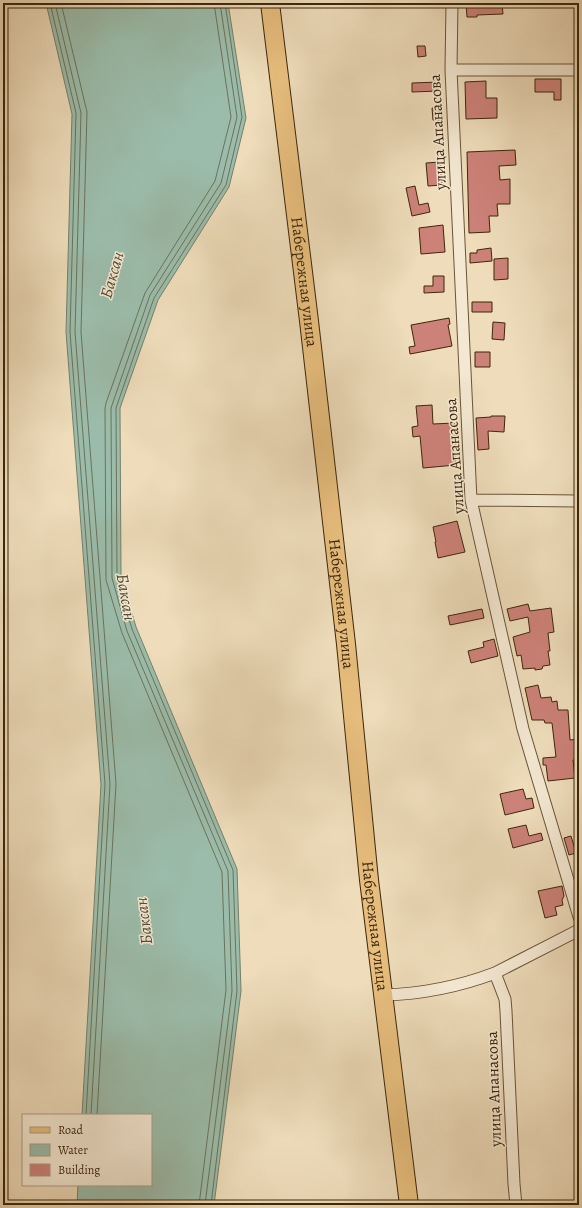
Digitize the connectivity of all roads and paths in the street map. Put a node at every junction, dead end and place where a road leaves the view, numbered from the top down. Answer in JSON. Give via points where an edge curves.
{"nodes":[{"id":1,"x":270,"y":3,"type":"edge"},
{"id":2,"x":452,"y":3,"type":"edge"},
{"id":3,"x":451,"y":70,"type":"junction"},
{"id":4,"x":579,"y":70,"type":"edge"},
{"id":5,"x":471,"y":500,"type":"junction"},
{"id":6,"x":579,"y":501,"type":"edge"},
{"id":7,"x":579,"y":917,"type":"edge"},
{"id":8,"x":579,"y":930,"type":"edge"},
{"id":9,"x":495,"y":973,"type":"junction"},
{"id":10,"x":383,"y":995,"type":"junction"},
{"id":11,"x":409,"y":1205,"type":"edge"},
{"id":12,"x":516,"y":1205,"type":"edge"}],
"edges":[{"from":1,"to":10,"type":"main road","name":"Набережная улица","via":[[346,644]]},
{"from":2,"to":3,"type":"street","name":"улица Апанасова"},
{"from":3,"to":4,"type":"street"},
{"from":3,"to":5,"type":"street","name":"улица Апанасова"},
{"from":5,"to":6,"type":"street"},
{"from":5,"to":7,"type":"street","name":"улица Апанасова","via":[[523,729]]},
{"from":8,"to":9,"type":"street"},
{"from":9,"to":10,"type":"street","via":[[427,992]]},
{"from":9,"to":12,"type":"street","name":"улица Апанасова","via":[[505,999]]},
{"from":10,"to":11,"type":"main road","name":"Набережная улица"}]}
